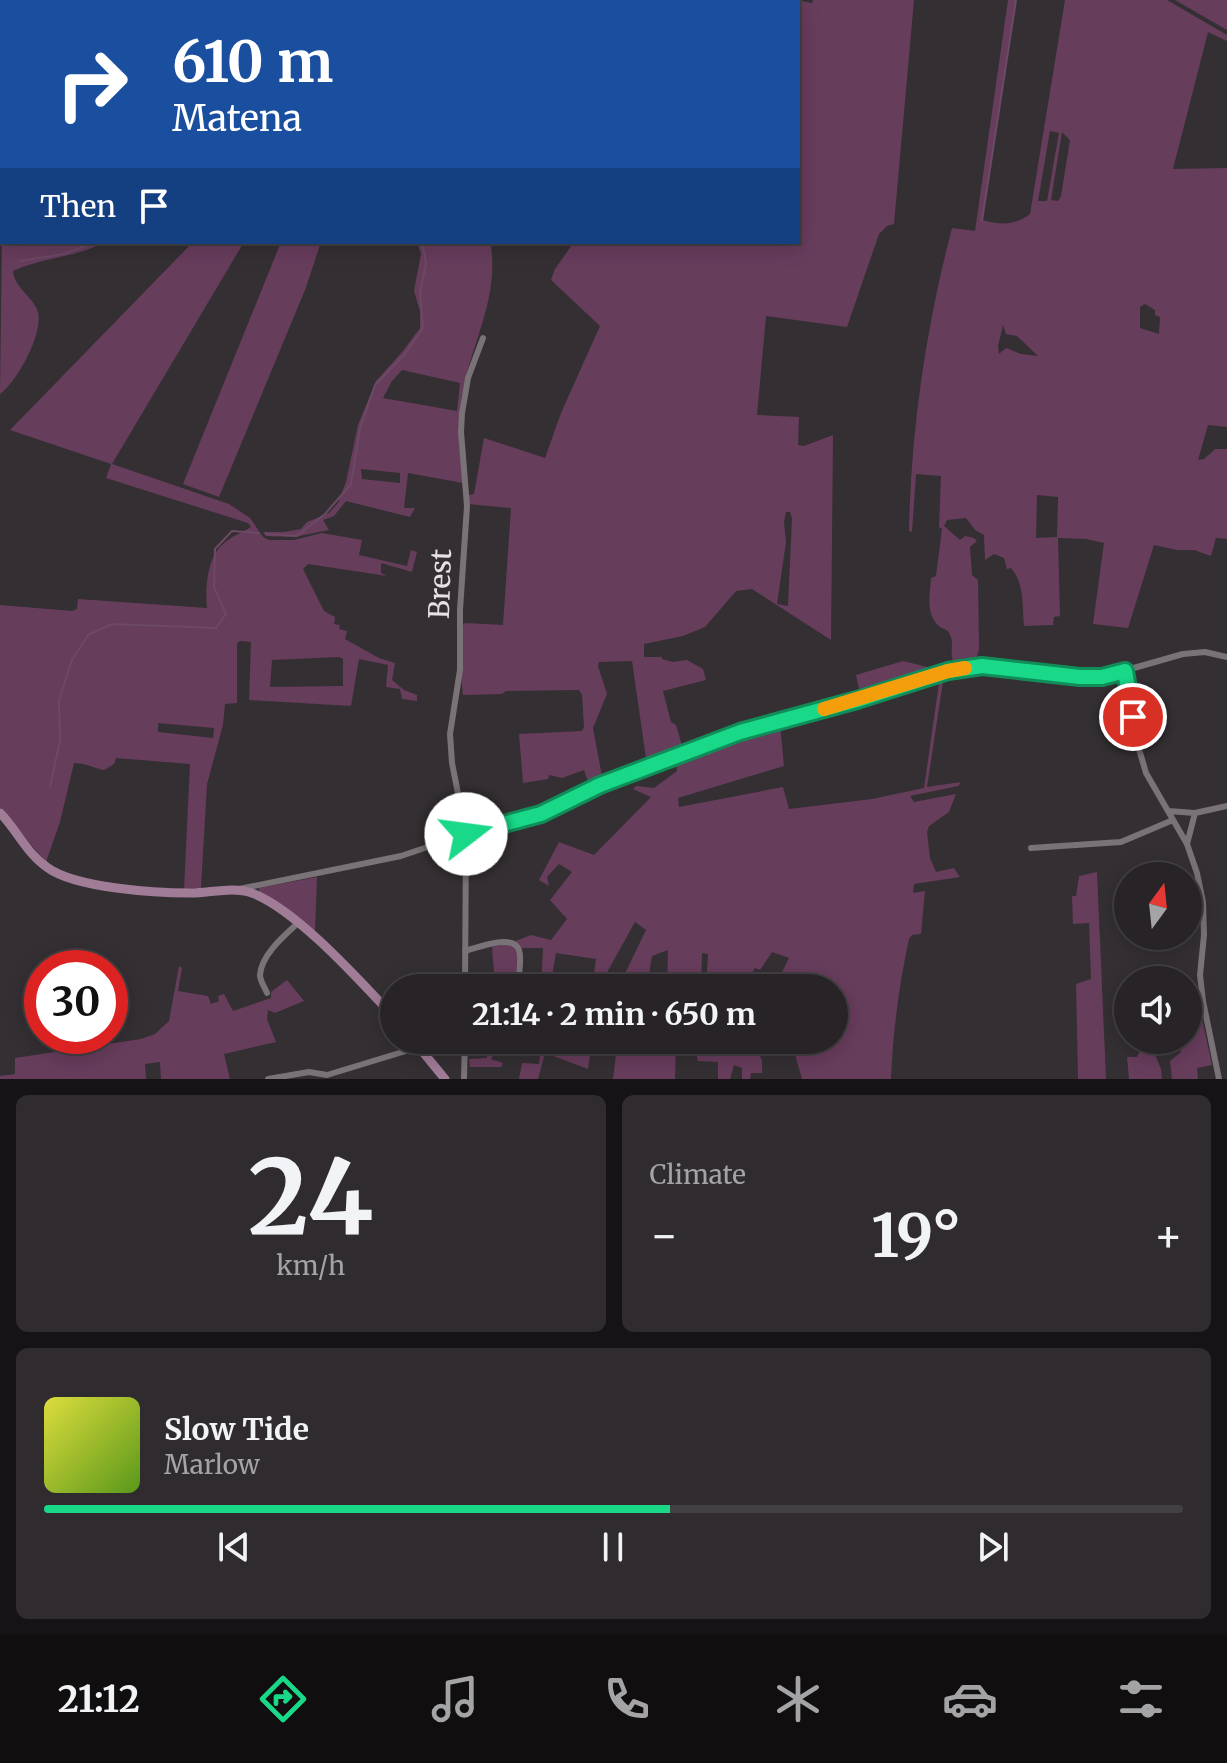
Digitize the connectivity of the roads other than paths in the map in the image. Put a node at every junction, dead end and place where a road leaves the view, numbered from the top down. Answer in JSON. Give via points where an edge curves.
{"nodes":[{"id":1,"x":483,"y":338,"type":"dead end"},
{"id":2,"x":1227,"y":657,"type":"edge"},
{"id":3,"x":1125,"y":671,"type":"junction"},
{"id":4,"x":1227,"y":806,"type":"edge"},
{"id":5,"x":1168,"y":811,"type":"junction"},
{"id":6,"x":0,"y":813,"type":"edge"},
{"id":7,"x":1195,"y":813,"type":"junction"},
{"id":8,"x":1173,"y":820,"type":"junction"},
{"id":9,"x":466,"y":834,"type":"junction"},
{"id":10,"x":1187,"y":844,"type":"junction"},
{"id":11,"x":1031,"y":848,"type":"dead end"},
{"id":12,"x":236,"y":890,"type":"junction"},
{"id":13,"x":298,"y":923,"type":"junction"},
{"id":14,"x":465,"y":951,"type":"junction"},
{"id":15,"x":465,"y":974,"type":"edge"},
{"id":16,"x":518,"y":974,"type":"edge"},
{"id":17,"x":267,"y":993,"type":"dead end"},
{"id":18,"x":380,"y":1003,"type":"edge"},
{"id":19,"x":385,"y":1054,"type":"edge"},
{"id":20,"x":425,"y":1054,"type":"edge"},
{"id":21,"x":465,"y":1054,"type":"edge"},
{"id":22,"x":268,"y":1079,"type":"edge"},
{"id":23,"x":445,"y":1079,"type":"edge"},
{"id":24,"x":464,"y":1079,"type":"edge"},
{"id":25,"x":1219,"y":1079,"type":"edge"}],
"edges":[{"from":1,"to":9,"type":"street","name":"Brest","via":[[468,378],[461,432],[467,506],[460,670],[450,734]]},
{"from":2,"to":3,"type":"street","via":[[1183,654]]},
{"from":3,"to":5,"type":"street","via":[[1146,773]]},
{"from":3,"to":9,"type":"street","via":[[1080,677],[982,666],[948,671],[740,732],[600,785],[541,814]]},
{"from":4,"to":7,"type":"street"},
{"from":5,"to":7,"type":"street"},
{"from":5,"to":8,"type":"street"},
{"from":6,"to":12,"type":"street","via":[[46,867],[67,879],[170,892]]},
{"from":7,"to":10,"type":"street"},
{"from":8,"to":10,"type":"street"},
{"from":8,"to":11,"type":"street","via":[[1121,842]]},
{"from":9,"to":12,"type":"street","via":[[401,856]]},
{"from":9,"to":14,"type":"street","name":"Brest"},
{"from":10,"to":25,"type":"street","via":[[1203,902],[1200,975]]},
{"from":12,"to":13,"type":"street","via":[[260,897]]},
{"from":13,"to":17,"type":"street","via":[[262,967]]},
{"from":13,"to":18,"type":"street"},
{"from":14,"to":15,"type":"street","name":"Brest"},
{"from":14,"to":16,"type":"street","via":[[506,941],[515,944]]},
{"from":19,"to":22,"type":"street","via":[[327,1075],[309,1072]]},
{"from":20,"to":23,"type":"street"},
{"from":21,"to":24,"type":"street"}]}
